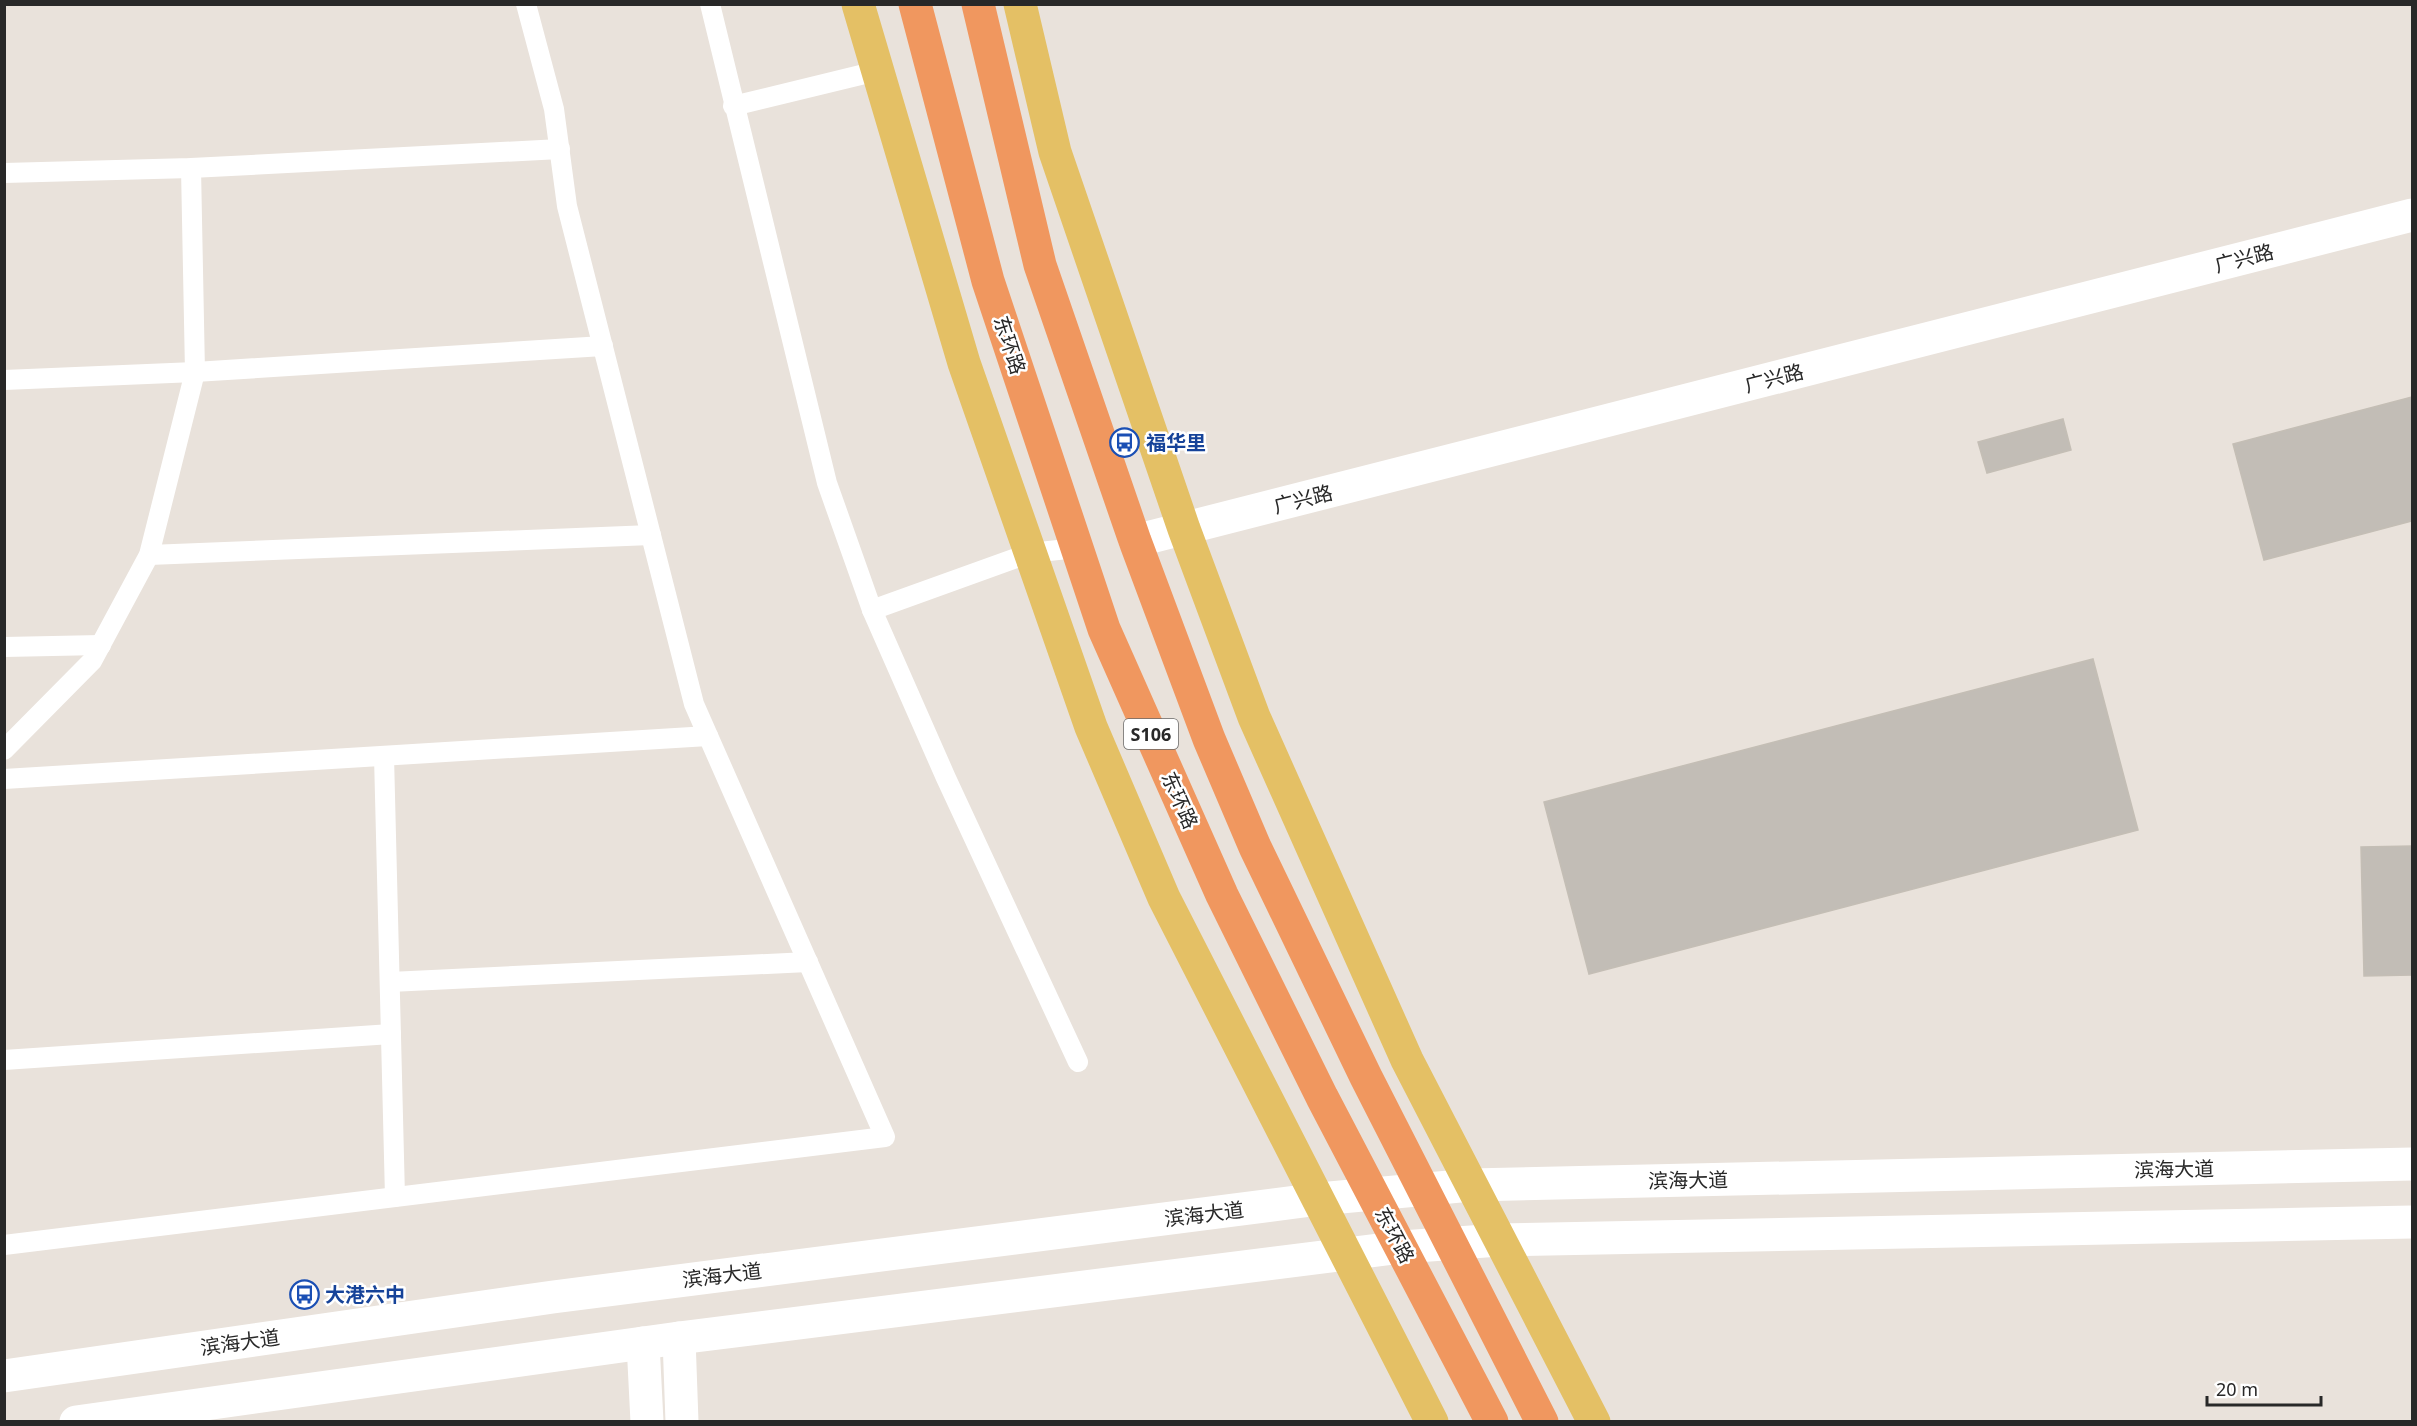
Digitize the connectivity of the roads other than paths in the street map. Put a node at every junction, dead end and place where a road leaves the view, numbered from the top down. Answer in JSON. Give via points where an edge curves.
{"nodes":[{"id":1,"x":526,"y":4,"type":"edge"},
{"id":2,"x":710,"y":4,"type":"edge"},
{"id":3,"x":858,"y":4,"type":"edge"},
{"id":4,"x":915,"y":4,"type":"edge"},
{"id":5,"x":978,"y":4,"type":"edge"},
{"id":6,"x":1020,"y":4,"type":"edge"},
{"id":7,"x":877,"y":71,"type":"junction"},
{"id":8,"x":733,"y":106,"type":"junction"},
{"id":9,"x":560,"y":149,"type":"junction"},
{"id":10,"x":191,"y":168,"type":"junction"},
{"id":11,"x":4,"y":173,"type":"edge"},
{"id":12,"x":2412,"y":215,"type":"edge"},
{"id":13,"x":603,"y":346,"type":"junction"},
{"id":14,"x":195,"y":372,"type":"junction"},
{"id":15,"x":4,"y":380,"type":"edge"},
{"id":16,"x":1184,"y":530,"type":"junction"},
{"id":17,"x":651,"y":535,"type":"junction"},
{"id":18,"x":1135,"y":541,"type":"junction"},
{"id":19,"x":1077,"y":548,"type":"junction"},
{"id":20,"x":1030,"y":553,"type":"junction"},
{"id":21,"x":149,"y":555,"type":"junction"},
{"id":22,"x":872,"y":610,"type":"junction"},
{"id":23,"x":101,"y":645,"type":"junction"},
{"id":24,"x":4,"y":647,"type":"edge"},
{"id":25,"x":708,"y":736,"type":"junction"},
{"id":26,"x":4,"y":750,"type":"edge"},
{"id":27,"x":384,"y":756,"type":"junction"},
{"id":28,"x":4,"y":779,"type":"edge"},
{"id":29,"x":808,"y":962,"type":"junction"},
{"id":30,"x":390,"y":982,"type":"junction"},
{"id":31,"x":391,"y":1034,"type":"junction"},
{"id":32,"x":4,"y":1060,"type":"edge"},
{"id":33,"x":1078,"y":1062,"type":"dead end"},
{"id":34,"x":2412,"y":1164,"type":"edge"},
{"id":35,"x":1471,"y":1185,"type":"junction"},
{"id":36,"x":1424,"y":1189,"type":"junction"},
{"id":37,"x":1373,"y":1194,"type":"junction"},
{"id":38,"x":395,"y":1197,"type":"junction"},
{"id":39,"x":1319,"y":1199,"type":"junction"},
{"id":40,"x":2412,"y":1222,"type":"edge"},
{"id":41,"x":1499,"y":1240,"type":"junction"},
{"id":42,"x":1454,"y":1244,"type":"junction"},
{"id":43,"x":4,"y":1245,"type":"edge"},
{"id":44,"x":1402,"y":1247,"type":"junction"},
{"id":45,"x":1347,"y":1254,"type":"junction"},
{"id":46,"x":679,"y":1338,"type":"junction"},
{"id":47,"x":643,"y":1343,"type":"junction"},
{"id":48,"x":4,"y":1376,"type":"edge"},
{"id":49,"x":76,"y":1422,"type":"edge"},
{"id":50,"x":647,"y":1422,"type":"edge"},
{"id":51,"x":682,"y":1422,"type":"edge"},
{"id":52,"x":1432,"y":1422,"type":"edge"},
{"id":53,"x":1492,"y":1422,"type":"edge"},
{"id":54,"x":1542,"y":1422,"type":"edge"},
{"id":55,"x":1594,"y":1422,"type":"edge"}],
"edges":[{"from":1,"to":9,"type":"lane","via":[[554,109]]},
{"from":2,"to":8,"type":"lane"},
{"from":3,"to":7,"type":"main road"},
{"from":4,"to":19,"type":"highway","name":"东环路","number":"S106","via":[[988,281]]},
{"from":5,"to":18,"type":"highway","number":"S106","via":[[1040,265]]},
{"from":6,"to":16,"type":"main road","via":[[1055,152]]},
{"from":7,"to":8,"type":"lane"},
{"from":7,"to":20,"type":"main road","via":[[964,363]]},
{"from":8,"to":22,"type":"lane","via":[[827,483]]},
{"from":9,"to":10,"type":"lane"},
{"from":9,"to":13,"type":"lane","via":[[567,206]]},
{"from":10,"to":11,"type":"lane"},
{"from":10,"to":14,"type":"lane"},
{"from":12,"to":16,"type":"main road","name":"广兴路"},
{"from":13,"to":14,"type":"lane"},
{"from":13,"to":17,"type":"lane"},
{"from":14,"to":15,"type":"lane"},
{"from":14,"to":21,"type":"lane"},
{"from":16,"to":18,"type":"main road","name":"广兴路"},
{"from":16,"to":35,"type":"main road","via":[[1259,728],[1407,1060]]},
{"from":17,"to":21,"type":"lane"},
{"from":17,"to":25,"type":"lane","via":[[694,704]]},
{"from":18,"to":36,"type":"highway","number":"S106","via":[[1172,644],[1255,847]]},
{"from":19,"to":20,"type":"lane"},
{"from":19,"to":37,"type":"highway","name":"东环路","number":"S106","via":[[1104,629],[1222,895]]},
{"from":20,"to":22,"type":"lane"},
{"from":20,"to":39,"type":"main road","via":[[1091,727],[1164,898]]},
{"from":21,"to":23,"type":"lane"},
{"from":22,"to":33,"type":"lane"},
{"from":23,"to":24,"type":"lane"},
{"from":23,"to":26,"type":"lane","via":[[92,660]]},
{"from":25,"to":27,"type":"lane"},
{"from":25,"to":29,"type":"lane"},
{"from":27,"to":28,"type":"lane"},
{"from":27,"to":30,"type":"lane"},
{"from":29,"to":30,"type":"lane"},
{"from":29,"to":38,"type":"lane","via":[[885,1137]]},
{"from":30,"to":31,"type":"lane"},
{"from":31,"to":32,"type":"lane"},
{"from":31,"to":38,"type":"lane"},
{"from":34,"to":35,"type":"main road","name":"滨海大道"},
{"from":35,"to":36,"type":"main road","name":"滨海大道"},
{"from":35,"to":41,"type":"main road"},
{"from":36,"to":37,"type":"main road","name":"滨海大道"},
{"from":36,"to":42,"type":"highway","number":"S106"},
{"from":37,"to":39,"type":"main road","name":"滨海大道"},
{"from":37,"to":44,"type":"highway","name":"东环路","number":"S106"},
{"from":38,"to":43,"type":"lane"},
{"from":39,"to":45,"type":"main road"},
{"from":39,"to":48,"type":"main road","name":"滨海大道","via":[[553,1297]]},
{"from":40,"to":41,"type":"main road"},
{"from":41,"to":42,"type":"main road"},
{"from":41,"to":55,"type":"main road"},
{"from":42,"to":44,"type":"main road"},
{"from":42,"to":54,"type":"highway","number":"S106"},
{"from":44,"to":45,"type":"main road"},
{"from":44,"to":53,"type":"highway","name":"东环路","number":"S106"},
{"from":45,"to":46,"type":"main road"},
{"from":45,"to":52,"type":"main road"},
{"from":46,"to":47,"type":"main road"},
{"from":46,"to":51,"type":"main road"},
{"from":47,"to":49,"type":"main road"},
{"from":47,"to":50,"type":"main road"}]}
